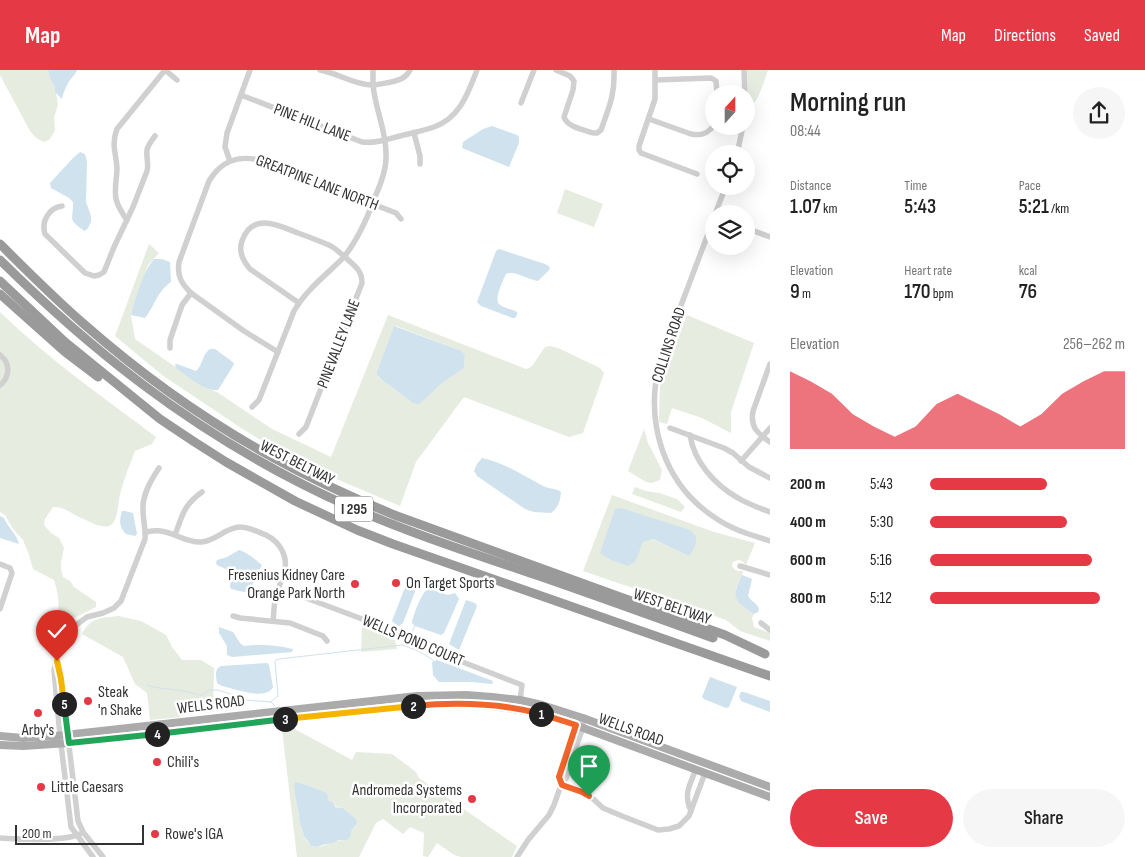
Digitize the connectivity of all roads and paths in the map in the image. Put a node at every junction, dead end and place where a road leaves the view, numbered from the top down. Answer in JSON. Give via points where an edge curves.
{"nodes":[{"id":1,"x":165,"y":70,"type":"edge"},
{"id":2,"x":250,"y":70,"type":"edge"},
{"id":3,"x":320,"y":70,"type":"edge"},
{"id":4,"x":374,"y":70,"type":"edge"},
{"id":5,"x":410,"y":70,"type":"edge"},
{"id":6,"x":477,"y":70,"type":"edge"},
{"id":7,"x":534,"y":70,"type":"edge"},
{"id":8,"x":556,"y":70,"type":"edge"},
{"id":9,"x":614,"y":70,"type":"edge"},
{"id":10,"x":656,"y":70,"type":"edge"},
{"id":11,"x":744,"y":70,"type":"edge"},
{"id":12,"x":177,"y":80,"type":"dead end"},
{"id":13,"x":656,"y":80,"type":"junction"},
{"id":14,"x":373,"y":85,"type":"junction"},
{"id":15,"x":716,"y":85,"type":"edge"},
{"id":16,"x":745,"y":85,"type":"edge"},
{"id":17,"x":241,"y":95,"type":"junction"},
{"id":18,"x":521,"y":103,"type":"dead end"},
{"id":19,"x":649,"y":118,"type":"junction"},
{"id":20,"x":414,"y":133,"type":"junction"},
{"id":21,"x":705,"y":134,"type":"edge"},
{"id":22,"x":156,"y":136,"type":"dead end"},
{"id":23,"x":385,"y":140,"type":"junction"},
{"id":24,"x":230,"y":161,"type":"junction"},
{"id":25,"x":420,"y":164,"type":"dead end"},
{"id":26,"x":697,"y":174,"type":"dead end"},
{"id":27,"x":372,"y":204,"type":"junction"},
{"id":28,"x":62,"y":206,"type":"dead end"},
{"id":29,"x":401,"y":219,"type":"dead end"},
{"id":30,"x":127,"y":220,"type":"junction"},
{"id":31,"x":755,"y":231,"type":"edge"},
{"id":32,"x":770,"y":237,"type":"edge"},
{"id":33,"x":705,"y":242,"type":"edge"},
{"id":34,"x":0,"y":244,"type":"edge"},
{"id":35,"x":344,"y":256,"type":"junction"},
{"id":36,"x":0,"y":260,"type":"edge"},
{"id":37,"x":0,"y":281,"type":"edge"},
{"id":38,"x":191,"y":293,"type":"junction"},
{"id":39,"x":0,"y":294,"type":"edge"},
{"id":40,"x":299,"y":303,"type":"junction"},
{"id":41,"x":170,"y":348,"type":"dead end"},
{"id":42,"x":278,"y":352,"type":"junction"},
{"id":43,"x":0,"y":355,"type":"edge"},
{"id":44,"x":770,"y":364,"type":"edge"},
{"id":45,"x":0,"y":385,"type":"edge"},
{"id":46,"x":252,"y":407,"type":"dead end"},
{"id":47,"x":160,"y":419,"type":"junction"},
{"id":48,"x":670,"y":428,"type":"dead end"},
{"id":49,"x":770,"y":428,"type":"edge"},
{"id":50,"x":300,"y":434,"type":"dead end"},
{"id":51,"x":690,"y":435,"type":"junction"},
{"id":52,"x":762,"y":436,"type":"junction"},
{"id":53,"x":770,"y":442,"type":"edge"},
{"id":54,"x":741,"y":461,"type":"junction"},
{"id":55,"x":159,"y":468,"type":"dead end"},
{"id":56,"x":770,"y":478,"type":"edge"},
{"id":57,"x":202,"y":492,"type":"dead end"},
{"id":58,"x":770,"y":512,"type":"edge"},
{"id":59,"x":146,"y":532,"type":"junction"},
{"id":60,"x":175,"y":535,"type":"junction"},
{"id":61,"x":770,"y":541,"type":"edge"},
{"id":62,"x":0,"y":564,"type":"edge"},
{"id":63,"x":740,"y":566,"type":"dead end"},
{"id":64,"x":770,"y":575,"type":"edge"},
{"id":65,"x":290,"y":592,"type":"dead end"},
{"id":66,"x":0,"y":609,"type":"edge"},
{"id":67,"x":233,"y":616,"type":"dead end"},
{"id":68,"x":273,"y":621,"type":"junction"},
{"id":69,"x":761,"y":623,"type":"dead end"},
{"id":70,"x":770,"y":630,"type":"edge"},
{"id":71,"x":327,"y":641,"type":"dead end"},
{"id":72,"x":767,"y":655,"type":"edge"},
{"id":73,"x":770,"y":676,"type":"edge"},
{"id":74,"x":379,"y":700,"type":"junction"},
{"id":75,"x":520,"y":700,"type":"junction"},
{"id":76,"x":344,"y":713,"type":"junction"},
{"id":77,"x":583,"y":718,"type":"junction"},
{"id":78,"x":579,"y":726,"type":"junction"},
{"id":79,"x":0,"y":736,"type":"edge"},
{"id":80,"x":64,"y":739,"type":"junction"},
{"id":81,"x":0,"y":745,"type":"edge"},
{"id":82,"x":704,"y":763,"type":"junction"},
{"id":83,"x":701,"y":771,"type":"junction"},
{"id":84,"x":562,"y":785,"type":"junction"},
{"id":85,"x":770,"y":787,"type":"edge"},
{"id":86,"x":770,"y":797,"type":"edge"},
{"id":87,"x":691,"y":810,"type":"junction"},
{"id":88,"x":80,"y":833,"type":"junction"},
{"id":89,"x":0,"y":838,"type":"edge"},
{"id":90,"x":93,"y":857,"type":"edge"},
{"id":91,"x":103,"y":857,"type":"edge"},
{"id":92,"x":517,"y":857,"type":"edge"}],
"edges":[{"from":1,"to":12,"type":"street"},
{"from":1,"to":30,"type":"street","via":[[114,136],[116,199]]},
{"from":2,"to":17,"type":"street"},
{"from":3,"to":14,"type":"street"},
{"from":4,"to":14,"type":"street"},
{"from":5,"to":14,"type":"street","via":[[400,80]]},
{"from":6,"to":20,"type":"street","name":"PINE HILL LANE","via":[[463,104],[452,117],[434,128]]},
{"from":7,"to":18,"type":"street"},
{"from":8,"to":9,"type":"street","via":[[574,81],[564,120],[597,133],[612,100]]},
{"from":10,"to":13,"type":"street"},
{"from":11,"to":16,"type":"street"},
{"from":13,"to":15,"type":"street","via":[[711,78]]},
{"from":13,"to":19,"type":"street"},
{"from":14,"to":23,"type":"street"},
{"from":17,"to":23,"type":"street","name":"PINE HILL LANE","via":[[362,142]]},
{"from":17,"to":24,"type":"street","via":[[225,139]]},
{"from":19,"to":21,"type":"street","via":[[697,136]]},
{"from":19,"to":26,"type":"street","via":[[639,146],[641,153]]},
{"from":20,"to":23,"type":"street","name":"PINE HILL LANE"},
{"from":20,"to":25,"type":"street"},
{"from":22,"to":30,"type":"street","via":[[149,145],[147,171]]},
{"from":23,"to":27,"type":"street","via":[[382,180]]},
{"from":24,"to":27,"type":"street","name":"GREATPINE LANE NORTH","via":[[240,158],[260,160]]},
{"from":24,"to":38,"type":"street","via":[[220,167],[209,181],[179,262],[180,277]]},
{"from":27,"to":29,"type":"street","name":"GREATPINE LANE NORTH","via":[[396,213]]},
{"from":27,"to":35,"type":"street","via":[[358,236]]},
{"from":28,"to":30,"type":"street","via":[[56,207],[46,218],[43,223],[45,234],[85,273],[94,276],[104,272]]},
{"from":31,"to":32,"type":"street"},
{"from":33,"to":61,"type":"street","name":"COLLINS ROAD","via":[[656,374],[654,405],[660,445],[679,484],[691,498],[726,524]]},
{"from":34,"to":72,"type":"highway","via":[[65,307],[126,359],[234,435],[275,458],[397,516],[725,635]]},
{"from":35,"to":40,"type":"street"},
{"from":35,"to":40,"type":"street","name":"PINEVALLEY LANE","via":[[330,246],[275,224],[262,223],[249,229],[240,248],[244,262]]},
{"from":35,"to":50,"type":"street","name":"PINEVALLEY LANE","via":[[357,267],[362,283],[306,427]]},
{"from":36,"to":72,"type":"highway","name":"WEST BELTWAY","number":"I 295","via":[[72,327],[134,378],[214,434],[304,485],[415,534]]},
{"from":37,"to":47,"type":"highway","name":"WEST BELTWAY","number":"I 295","via":[[65,342]]},
{"from":38,"to":41,"type":"street","via":[[182,306]]},
{"from":38,"to":42,"type":"street"},
{"from":39,"to":47,"type":"highway","via":[[65,352],[120,394]]},
{"from":40,"to":42,"type":"street"},
{"from":42,"to":46,"type":"street","via":[[259,400]]},
{"from":43,"to":45,"type":"street","via":[[8,370]]},
{"from":44,"to":52,"type":"street","via":[[752,417],[754,429]]},
{"from":47,"to":73,"type":"highway","name":"WEST BELTWAY","number":"I 295","via":[[259,481],[357,530]]},
{"from":48,"to":51,"type":"street"},
{"from":49,"to":52,"type":"street"},
{"from":51,"to":54,"type":"street","via":[[724,448]]},
{"from":51,"to":58,"type":"street","via":[[695,454],[721,486],[739,499]]},
{"from":52,"to":53,"type":"street"},
{"from":52,"to":54,"type":"street"},
{"from":54,"to":56,"type":"street"},
{"from":55,"to":59,"type":"street","via":[[143,505]]},
{"from":57,"to":60,"type":"street","via":[[184,510]]},
{"from":59,"to":60,"type":"street","via":[[158,530]]},
{"from":59,"to":80,"type":"street","via":[[121,601],[114,608],[76,625],[65,637],[54,670]]},
{"from":60,"to":68,"type":"street","via":[[201,542],[240,527],[277,542],[286,567],[276,596]]},
{"from":62,"to":66,"type":"street","via":[[10,568],[12,573]]},
{"from":63,"to":64,"type":"street"},
{"from":65,"to":75,"type":"street","name":"WELLS POND COURT","via":[[421,641],[460,661],[522,685]]},
{"from":67,"to":68,"type":"street"},
{"from":68,"to":71,"type":"street","via":[[295,624],[323,636]]},
{"from":69,"to":70,"type":"street"},
{"from":74,"to":75,"type":"main road","name":"WELLS ROAD","via":[[448,695]]},
{"from":74,"to":76,"type":"main road","via":[[372,706],[352,708]]},
{"from":74,"to":80,"type":"main road","name":"WELLS ROAD"},
{"from":75,"to":77,"type":"main road","name":"WELLS ROAD"},
{"from":76,"to":78,"type":"main road","name":"WELLS ROAD","via":[[465,703],[531,711]]},
{"from":76,"to":80,"type":"main road","name":"WELLS ROAD"},
{"from":77,"to":78,"type":"street"},
{"from":77,"to":82,"type":"main road","name":"WELLS ROAD"},
{"from":78,"to":83,"type":"main road","name":"WELLS ROAD"},
{"from":78,"to":84,"type":"street","via":[[559,777]]},
{"from":79,"to":80,"type":"main road","name":"WELLS ROAD"},
{"from":80,"to":81,"type":"main road","name":"WELLS ROAD","via":[[23,746]]},
{"from":80,"to":88,"type":"street","via":[[70,818],[72,827]]},
{"from":82,"to":83,"type":"main road"},
{"from":82,"to":85,"type":"main road","name":"WELLS ROAD"},
{"from":83,"to":86,"type":"main road","name":"WELLS ROAD"},
{"from":83,"to":87,"type":"street"},
{"from":83,"to":87,"type":"street","via":[[687,794]]},
{"from":84,"to":87,"type":"street","via":[[583,792],[603,808],[658,830],[679,826]]},
{"from":84,"to":92,"type":"street","via":[[548,814]]},
{"from":88,"to":89,"type":"street","via":[[64,838]]},
{"from":88,"to":90,"type":"street"},
{"from":88,"to":91,"type":"street"}]}
